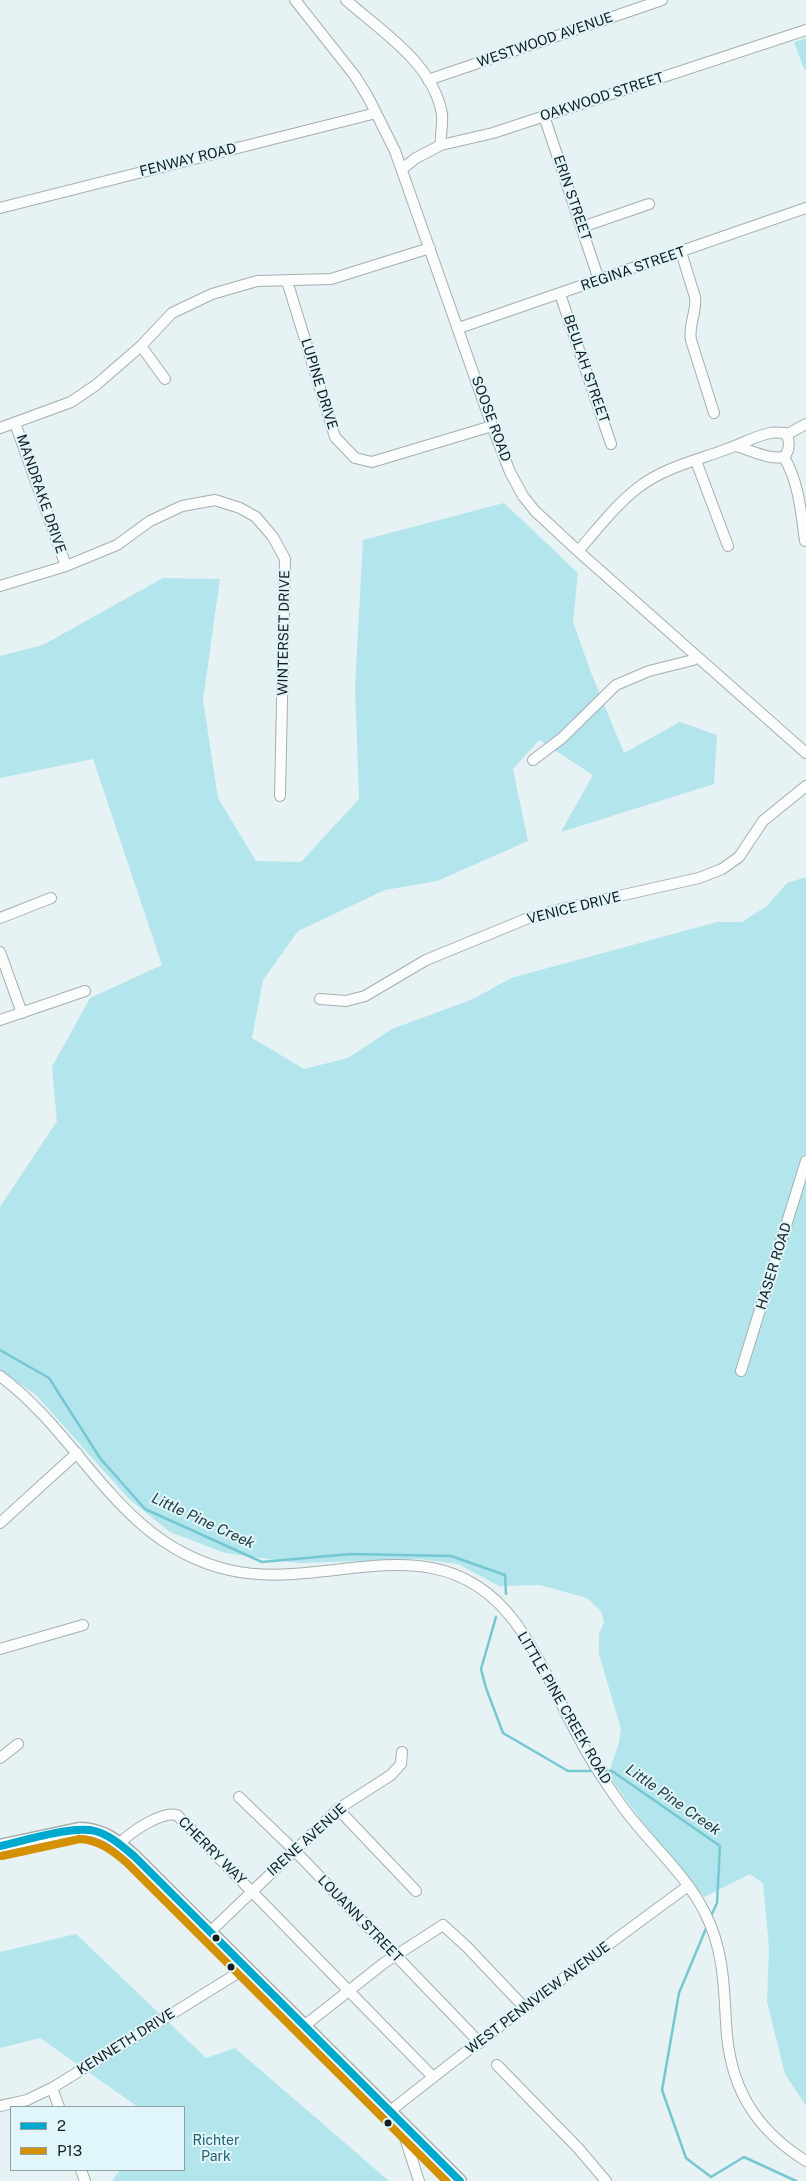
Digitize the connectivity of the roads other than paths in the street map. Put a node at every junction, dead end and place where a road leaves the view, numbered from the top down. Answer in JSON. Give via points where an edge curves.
{"nodes":[{"id":1,"x":295,"y":0,"type":"edge"},
{"id":2,"x":346,"y":0,"type":"edge"},
{"id":3,"x":662,"y":0,"type":"edge"},
{"id":4,"x":806,"y":30,"type":"edge"},
{"id":5,"x":428,"y":80,"type":"junction"},
{"id":6,"x":376,"y":113,"type":"junction"},
{"id":7,"x":544,"y":116,"type":"junction"},
{"id":8,"x":441,"y":146,"type":"junction"},
{"id":9,"x":402,"y":169,"type":"junction"},
{"id":10,"x":650,"y":204,"type":"dead end"},
{"id":11,"x":0,"y":208,"type":"edge"},
{"id":12,"x":806,"y":208,"type":"edge"},
{"id":13,"x":582,"y":227,"type":"junction"},
{"id":14,"x":430,"y":248,"type":"junction"},
{"id":15,"x":681,"y":252,"type":"junction"},
{"id":16,"x":599,"y":280,"type":"junction"},
{"id":17,"x":287,"y":281,"type":"junction"},
{"id":18,"x":560,"y":294,"type":"junction"},
{"id":19,"x":459,"y":328,"type":"junction"},
{"id":20,"x":141,"y":346,"type":"junction"},
{"id":21,"x":166,"y":379,"type":"dead end"},
{"id":22,"x":714,"y":413,"type":"dead end"},
{"id":23,"x":16,"y":423,"type":"junction"},
{"id":24,"x":806,"y":424,"type":"edge"},
{"id":25,"x":492,"y":426,"type":"junction"},
{"id":26,"x":0,"y":428,"type":"edge"},
{"id":27,"x":786,"y":435,"type":"junction"},
{"id":28,"x":611,"y":444,"type":"dead end"},
{"id":29,"x":736,"y":446,"type":"junction"},
{"id":30,"x":784,"y":457,"type":"junction"},
{"id":31,"x":696,"y":461,"type":"junction"},
{"id":32,"x":805,"y":541,"type":"edge"},
{"id":33,"x":728,"y":546,"type":"dead end"},
{"id":34,"x":578,"y":551,"type":"junction"},
{"id":35,"x":66,"y":566,"type":"junction"},
{"id":36,"x":0,"y":586,"type":"edge"},
{"id":37,"x":697,"y":657,"type":"junction"},
{"id":38,"x":806,"y":753,"type":"edge"},
{"id":39,"x":533,"y":760,"type":"dead end"},
{"id":40,"x":806,"y":786,"type":"edge"},
{"id":41,"x":280,"y":796,"type":"dead end"},
{"id":42,"x":51,"y":898,"type":"dead end"},
{"id":43,"x":0,"y":918,"type":"edge"},
{"id":44,"x":0,"y":952,"type":"edge"},
{"id":45,"x":85,"y":991,"type":"dead end"},
{"id":46,"x":320,"y":999,"type":"dead end"},
{"id":47,"x":22,"y":1012,"type":"junction"},
{"id":48,"x":0,"y":1020,"type":"edge"},
{"id":49,"x":806,"y":1161,"type":"edge"},
{"id":50,"x":741,"y":1371,"type":"dead end"},
{"id":51,"x":0,"y":1376,"type":"edge"},
{"id":52,"x":77,"y":1453,"type":"junction"},
{"id":53,"x":0,"y":1523,"type":"edge"},
{"id":54,"x":83,"y":1626,"type":"dead end"},
{"id":55,"x":0,"y":1649,"type":"edge"},
{"id":56,"x":18,"y":1744,"type":"dead end"},
{"id":57,"x":402,"y":1752,"type":"dead end"},
{"id":58,"x":0,"y":1758,"type":"edge"},
{"id":59,"x":238,"y":1797,"type":"dead end"},
{"id":60,"x":338,"y":1809,"type":"junction"},
{"id":61,"x":120,"y":1843,"type":"junction"},
{"id":62,"x":0,"y":1846,"type":"edge"},
{"id":63,"x":294,"y":1850,"type":"junction"},
{"id":64,"x":688,"y":1886,"type":"junction"},
{"id":65,"x":252,"y":1891,"type":"junction"},
{"id":66,"x":416,"y":1891,"type":"dead end"},
{"id":67,"x":210,"y":1932,"type":"junction"},
{"id":68,"x":396,"y":1957,"type":"junction"},
{"id":69,"x":246,"y":1968,"type":"junction"},
{"id":70,"x":349,"y":1991,"type":"junction"},
{"id":71,"x":524,"y":2007,"type":"junction"},
{"id":72,"x":304,"y":2026,"type":"junction"},
{"id":73,"x":480,"y":2043,"type":"junction"},
{"id":74,"x":497,"y":2065,"type":"dead end"},
{"id":75,"x":433,"y":2077,"type":"junction"},
{"id":76,"x":52,"y":2088,"type":"junction"},
{"id":77,"x":0,"y":2106,"type":"edge"},
{"id":78,"x":59,"y":2106,"type":"edge"},
{"id":79,"x":389,"y":2112,"type":"junction"},
{"id":80,"x":400,"y":2123,"type":"junction"},
{"id":81,"x":806,"y":2162,"type":"edge"},
{"id":82,"x":419,"y":2181,"type":"edge"},
{"id":83,"x":460,"y":2181,"type":"edge"},
{"id":84,"x":606,"y":2181,"type":"edge"}],
"edges":[{"from":1,"to":6,"type":"street","name":"SOOSE ROAD","via":[[355,76]]},
{"from":2,"to":5,"type":"street","via":[[409,54]]},
{"from":3,"to":5,"type":"street","name":"WESTWOOD AVENUE"},
{"from":4,"to":7,"type":"street","name":"OAKWOOD STREET"},
{"from":5,"to":8,"type":"street","via":[[442,115]]},
{"from":6,"to":9,"type":"street","name":"SOOSE ROAD"},
{"from":6,"to":11,"type":"street","name":"FENWAY ROAD"},
{"from":7,"to":8,"type":"street","name":"OAKWOOD STREET"},
{"from":7,"to":13,"type":"street","name":"ERIN STREET"},
{"from":8,"to":9,"type":"street","name":"OAKWOOD STREET"},
{"from":9,"to":14,"type":"street","name":"SOOSE ROAD"},
{"from":10,"to":13,"type":"street"},
{"from":12,"to":15,"type":"street","name":"REGINA STREET"},
{"from":13,"to":16,"type":"street","name":"ERIN STREET"},
{"from":14,"to":17,"type":"street","via":[[331,279]]},
{"from":14,"to":19,"type":"street","name":"SOOSE ROAD"},
{"from":15,"to":16,"type":"street","name":"REGINA STREET"},
{"from":15,"to":22,"type":"street","via":[[696,304],[690,328],[691,340]]},
{"from":16,"to":18,"type":"street","name":"REGINA STREET"},
{"from":17,"to":20,"type":"street","via":[[257,281],[212,294],[172,313]]},
{"from":17,"to":25,"type":"street","name":"LUPINE DRIVE","via":[[335,437],[356,458],[372,462]]},
{"from":18,"to":19,"type":"street","name":"REGINA STREET"},
{"from":18,"to":28,"type":"street","name":"BEULAH STREET"},
{"from":19,"to":25,"type":"street","name":"SOOSE ROAD"},
{"from":20,"to":21,"type":"street"},
{"from":20,"to":23,"type":"street","via":[[71,402]]},
{"from":23,"to":26,"type":"street"},
{"from":23,"to":35,"type":"street","name":"MANDRAKE DRIVE"},
{"from":24,"to":27,"type":"street"},
{"from":25,"to":34,"type":"street","name":"SOOSE ROAD","via":[[523,496]]},
{"from":27,"to":29,"type":"street","via":[[772,433]]},
{"from":27,"to":30,"type":"street","via":[[789,447]]},
{"from":29,"to":30,"type":"street","via":[[764,455]]},
{"from":29,"to":31,"type":"street"},
{"from":30,"to":32,"type":"street","via":[[796,483]]},
{"from":31,"to":33,"type":"street"},
{"from":31,"to":34,"type":"street","via":[[639,486]]},
{"from":34,"to":37,"type":"street","name":"SOOSE ROAD"},
{"from":35,"to":36,"type":"street","name":"WINTERSET DRIVE"},
{"from":35,"to":41,"type":"street","name":"WINTERSET DRIVE","via":[[116,545],[150,521],[182,506],[215,500],[256,517],[273,537],[285,559]]},
{"from":37,"to":38,"type":"street","name":"SOOSE ROAD"},
{"from":37,"to":39,"type":"street","via":[[616,685],[562,738]]},
{"from":40,"to":46,"type":"street","name":"VENICE DRIVE","via":[[762,821],[739,857],[722,869],[699,878],[545,913],[426,960],[365,996],[346,1001]]},
{"from":42,"to":43,"type":"street"},
{"from":44,"to":47,"type":"street"},
{"from":45,"to":47,"type":"street"},
{"from":47,"to":48,"type":"street"},
{"from":49,"to":50,"type":"street","name":"HASER ROAD"},
{"from":51,"to":52,"type":"street","name":"LITTLE PINE CREEK ROAD","via":[[36,1406]]},
{"from":52,"to":53,"type":"street"},
{"from":52,"to":64,"type":"street","name":"LITTLE PINE CREEK ROAD","via":[[134,1519],[168,1545],[206,1563],[245,1573],[279,1576],[386,1564],[415,1565],[454,1576],[480,1589],[500,1605],[522,1632],[594,1766],[634,1822]]},
{"from":54,"to":55,"type":"street"},
{"from":56,"to":58,"type":"street"},
{"from":57,"to":60,"type":"street","name":"IRENE AVENUE","via":[[400,1764],[391,1775]]},
{"from":59,"to":63,"type":"street","name":"LOUANN STREET"},
{"from":60,"to":63,"type":"street","name":"IRENE AVENUE"},
{"from":60,"to":66,"type":"street"},
{"from":61,"to":62,"type":"main road","via":[[92,1829]]},
{"from":61,"to":65,"type":"street","name":"CHERRY WAY","via":[[138,1828],[172,1814],[177,1815]]},
{"from":61,"to":67,"type":"main road"},
{"from":63,"to":65,"type":"street","name":"IRENE AVENUE"},
{"from":63,"to":68,"type":"street","name":"LOUANN STREET"},
{"from":64,"to":71,"type":"street","name":"WEST PENNVIEW AVENUE"},
{"from":64,"to":81,"type":"street","name":"LITTLE PINE CREEK ROAD","via":[[705,1913],[722,1961],[729,2052],[738,2087],[769,2133]]},
{"from":65,"to":67,"type":"street","name":"IRENE AVENUE"},
{"from":65,"to":70,"type":"street"},
{"from":67,"to":69,"type":"main road"},
{"from":68,"to":70,"type":"street"},
{"from":68,"to":71,"type":"street","via":[[443,1925]]},
{"from":68,"to":73,"type":"street","name":"LOUANN STREET"},
{"from":69,"to":72,"type":"main road"},
{"from":69,"to":76,"type":"street","name":"KENNETH DRIVE"},
{"from":70,"to":72,"type":"street"},
{"from":70,"to":75,"type":"street"},
{"from":71,"to":73,"type":"street","name":"WEST PENNVIEW AVENUE"},
{"from":72,"to":79,"type":"main road"},
{"from":73,"to":75,"type":"street","name":"WEST PENNVIEW AVENUE"},
{"from":74,"to":84,"type":"street"},
{"from":75,"to":79,"type":"street","name":"WEST PENNVIEW AVENUE"},
{"from":76,"to":77,"type":"street","name":"KENNETH DRIVE","via":[[27,2100]]},
{"from":76,"to":78,"type":"street"},
{"from":79,"to":80,"type":"main road"},
{"from":80,"to":82,"type":"street"},
{"from":80,"to":83,"type":"main road"}]}
